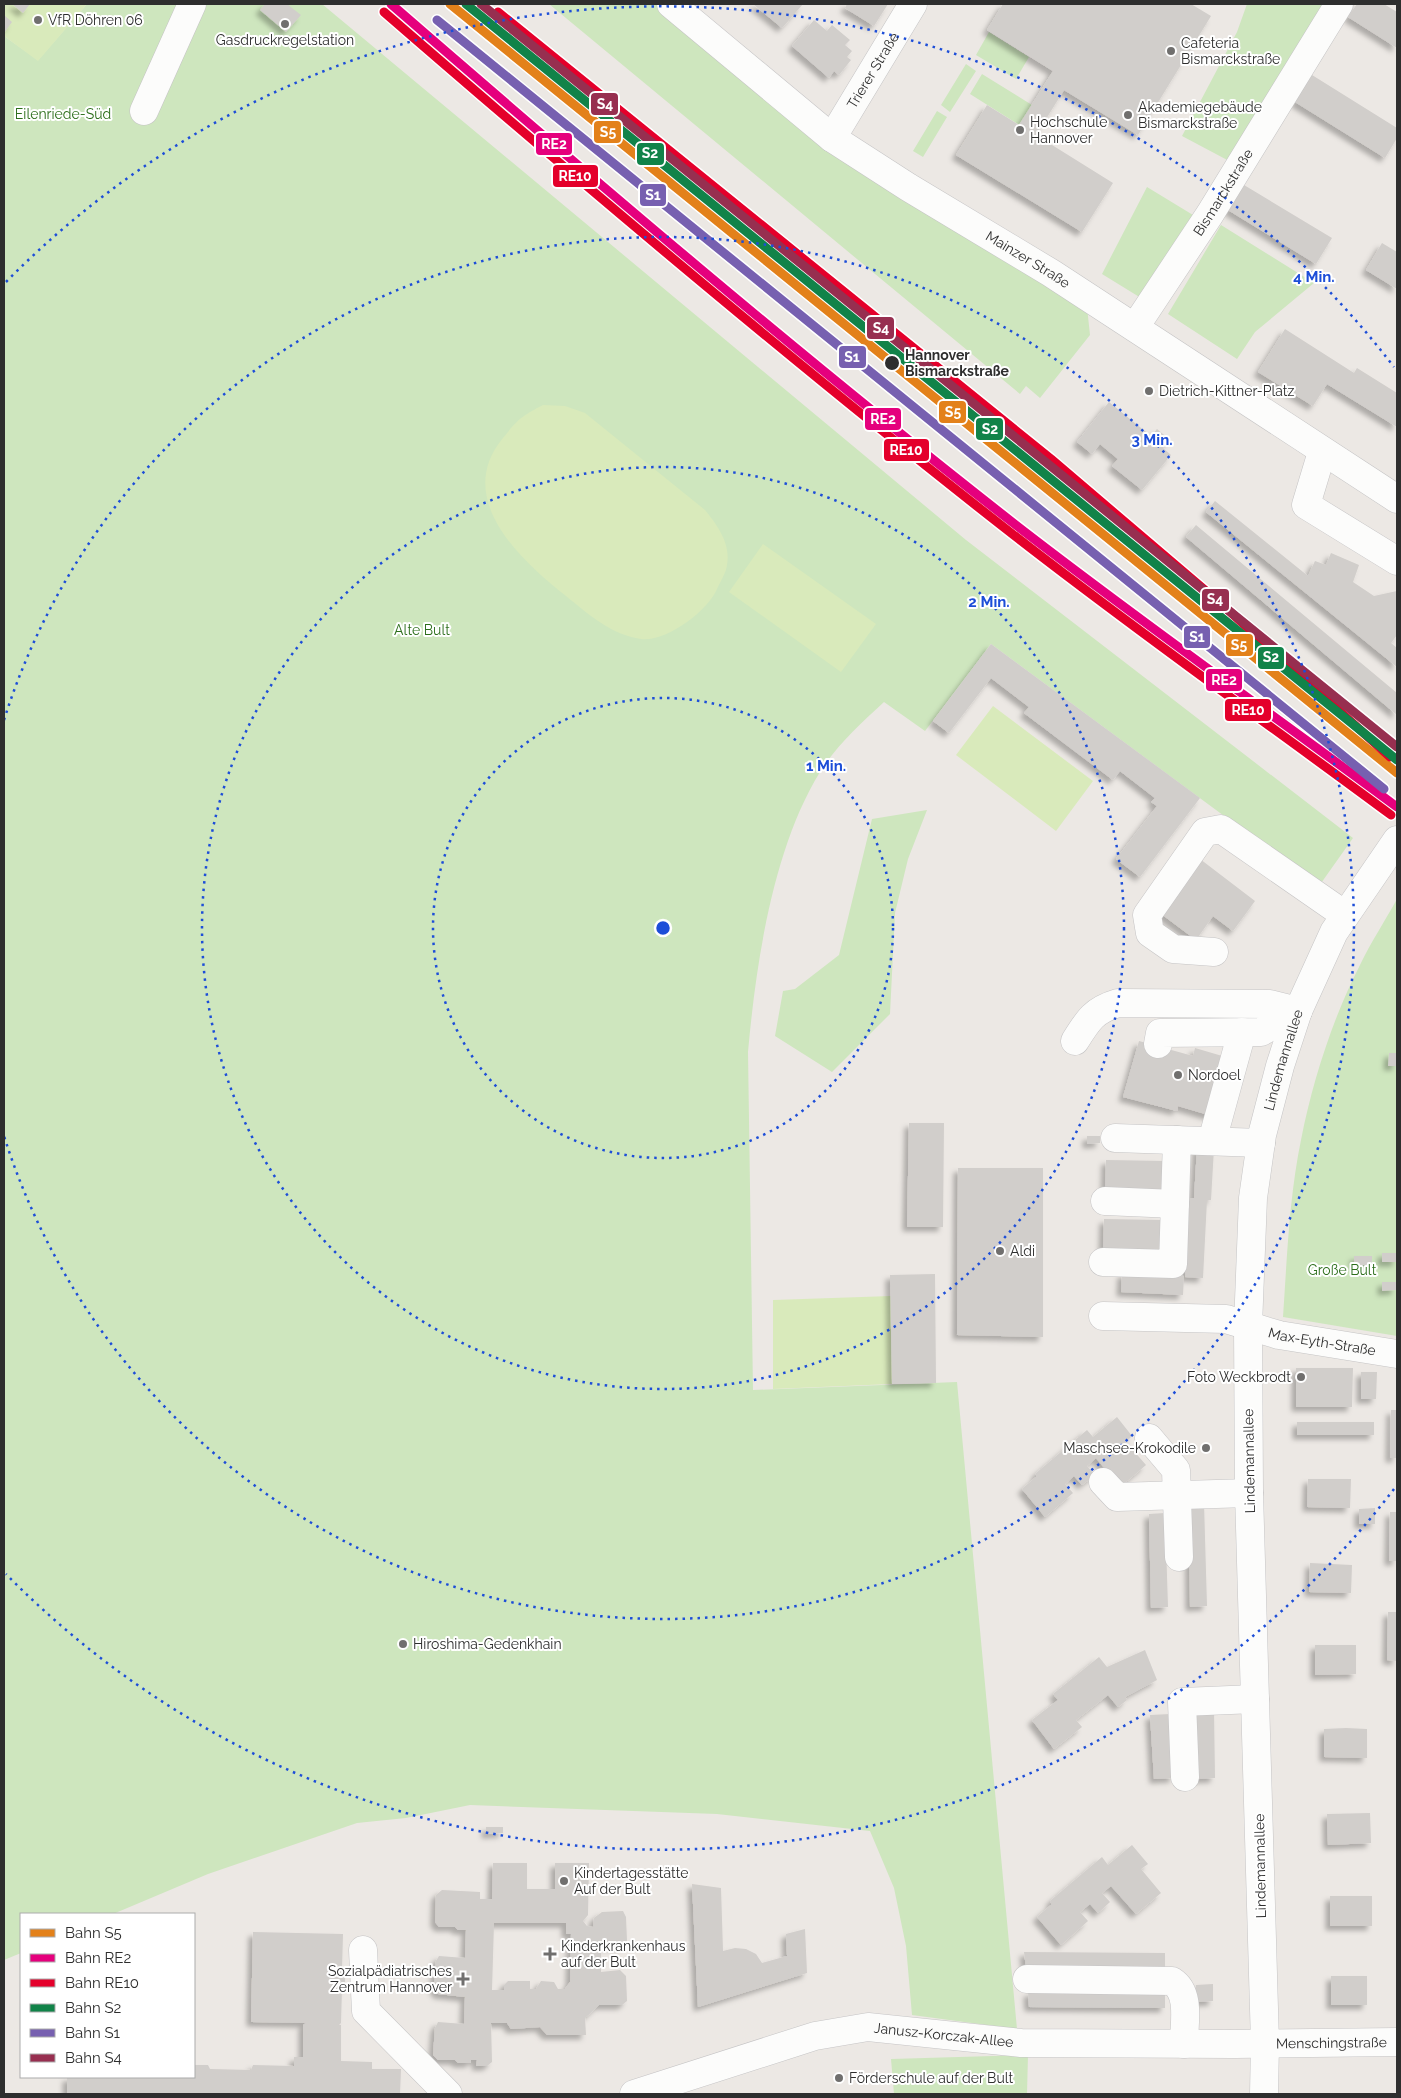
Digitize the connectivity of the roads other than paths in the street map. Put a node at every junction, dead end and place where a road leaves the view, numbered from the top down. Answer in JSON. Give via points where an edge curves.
{"nodes":[{"id":1,"x":192,"y":4,"type":"edge"},
{"id":2,"x":671,"y":4,"type":"edge"},
{"id":3,"x":913,"y":4,"type":"edge"},
{"id":4,"x":1339,"y":4,"type":"edge"},
{"id":5,"x":144,"y":111,"type":"dead end"},
{"id":6,"x":832,"y":138,"type":"junction"},
{"id":7,"x":1135,"y":327,"type":"junction"},
{"id":8,"x":1322,"y":452,"type":"junction"},
{"id":9,"x":1397,"y":500,"type":"edge"},
{"id":10,"x":1397,"y":561,"type":"edge"},
{"id":11,"x":1391,"y":849,"type":"edge"},
{"id":12,"x":1345,"y":914,"type":"junction"},
{"id":13,"x":1214,"y":952,"type":"dead end"},
{"id":14,"x":1212,"y":1004,"type":"junction"},
{"id":15,"x":1298,"y":1011,"type":"junction"},
{"id":16,"x":1225,"y":1032,"type":"junction"},
{"id":17,"x":1074,"y":1041,"type":"dead end"},
{"id":18,"x":1158,"y":1044,"type":"dead end"},
{"id":19,"x":1116,"y":1138,"type":"dead end"},
{"id":20,"x":1194,"y":1141,"type":"junction"},
{"id":21,"x":1260,"y":1143,"type":"junction"},
{"id":22,"x":1105,"y":1201,"type":"dead end"},
{"id":23,"x":1175,"y":1204,"type":"junction"},
{"id":24,"x":1103,"y":1262,"type":"dead end"},
{"id":25,"x":1103,"y":1316,"type":"dead end"},
{"id":26,"x":1248,"y":1326,"type":"junction"},
{"id":27,"x":1397,"y":1354,"type":"edge"},
{"id":28,"x":1148,"y":1438,"type":"dead end"},
{"id":29,"x":1103,"y":1482,"type":"dead end"},
{"id":30,"x":1248,"y":1493,"type":"junction"},
{"id":31,"x":1177,"y":1495,"type":"junction"},
{"id":32,"x":1179,"y":1557,"type":"dead end"},
{"id":33,"x":1255,"y":1699,"type":"junction"},
{"id":34,"x":1185,"y":1777,"type":"dead end"},
{"id":35,"x":363,"y":1950,"type":"dead end"},
{"id":36,"x":1027,"y":1980,"type":"dead end"},
{"id":37,"x":1397,"y":2042,"type":"edge"},
{"id":38,"x":1184,"y":2044,"type":"junction"},
{"id":39,"x":1265,"y":2044,"type":"junction"},
{"id":40,"x":448,"y":2094,"type":"edge"},
{"id":41,"x":634,"y":2094,"type":"edge"},
{"id":42,"x":1264,"y":2094,"type":"edge"}],
"edges":[{"from":1,"to":5,"type":"street"},
{"from":2,"to":6,"type":"street","name":"Mainzer Straße"},
{"from":3,"to":6,"type":"street","name":"Trierer Straße"},
{"from":4,"to":7,"type":"street","name":"Bismarckstraße","via":[[1210,214]]},
{"from":6,"to":7,"type":"street","name":"Mainzer Straße"},
{"from":7,"to":8,"type":"street","name":"Mainzer Straße"},
{"from":8,"to":9,"type":"street","name":"Mainzer Straße"},
{"from":8,"to":10,"type":"street","via":[[1306,505]]},
{"from":11,"to":12,"type":"street","name":"Lindemannallee"},
{"from":12,"to":13,"type":"street","via":[[1221,829],[1205,832],[1147,915],[1150,933],[1173,949]]},
{"from":12,"to":15,"type":"street","name":"Lindemannallee"},
{"from":14,"to":15,"type":"street","via":[[1270,1004]]},
{"from":14,"to":16,"type":"street"},
{"from":14,"to":17,"type":"street","via":[[1118,1004],[1101,1008]]},
{"from":15,"to":16,"type":"street","via":[[1261,1032]]},
{"from":15,"to":21,"type":"street","name":"Lindemannallee"},
{"from":16,"to":18,"type":"street","via":[[1160,1034]]},
{"from":16,"to":20,"type":"street"},
{"from":19,"to":20,"type":"street"},
{"from":20,"to":21,"type":"street"},
{"from":20,"to":23,"type":"street"},
{"from":21,"to":26,"type":"street","name":"Lindemannallee","via":[[1253,1198]]},
{"from":22,"to":23,"type":"street"},
{"from":23,"to":24,"type":"street","via":[[1173,1264]]},
{"from":25,"to":26,"type":"street","name":"Max-Eyth-Straße","via":[[1226,1319]]},
{"from":26,"to":27,"type":"street","name":"Max-Eyth-Straße","via":[[1279,1335]]},
{"from":26,"to":30,"type":"street","name":"Lindemannallee"},
{"from":28,"to":31,"type":"street","via":[[1176,1470]]},
{"from":29,"to":31,"type":"street","via":[[1117,1497]]},
{"from":30,"to":31,"type":"street"},
{"from":30,"to":33,"type":"street","name":"Lindemannallee"},
{"from":31,"to":32,"type":"street"},
{"from":33,"to":34,"type":"street","via":[[1182,1702]]},
{"from":33,"to":39,"type":"street","name":"Lindemannallee"},
{"from":35,"to":40,"type":"street","via":[[366,2011]]},
{"from":36,"to":38,"type":"street","via":[[1172,1980],[1181,1986],[1185,1997]]},
{"from":37,"to":39,"type":"street","name":"Menschingstraße"},
{"from":38,"to":39,"type":"street","name":"Janusz-Korczak-Allee"},
{"from":38,"to":41,"type":"street","name":"Janusz-Korczak-Allee","via":[[1021,2042],[868,2027],[815,2036]]},
{"from":39,"to":42,"type":"street","name":"Lindemannallee"}]}
